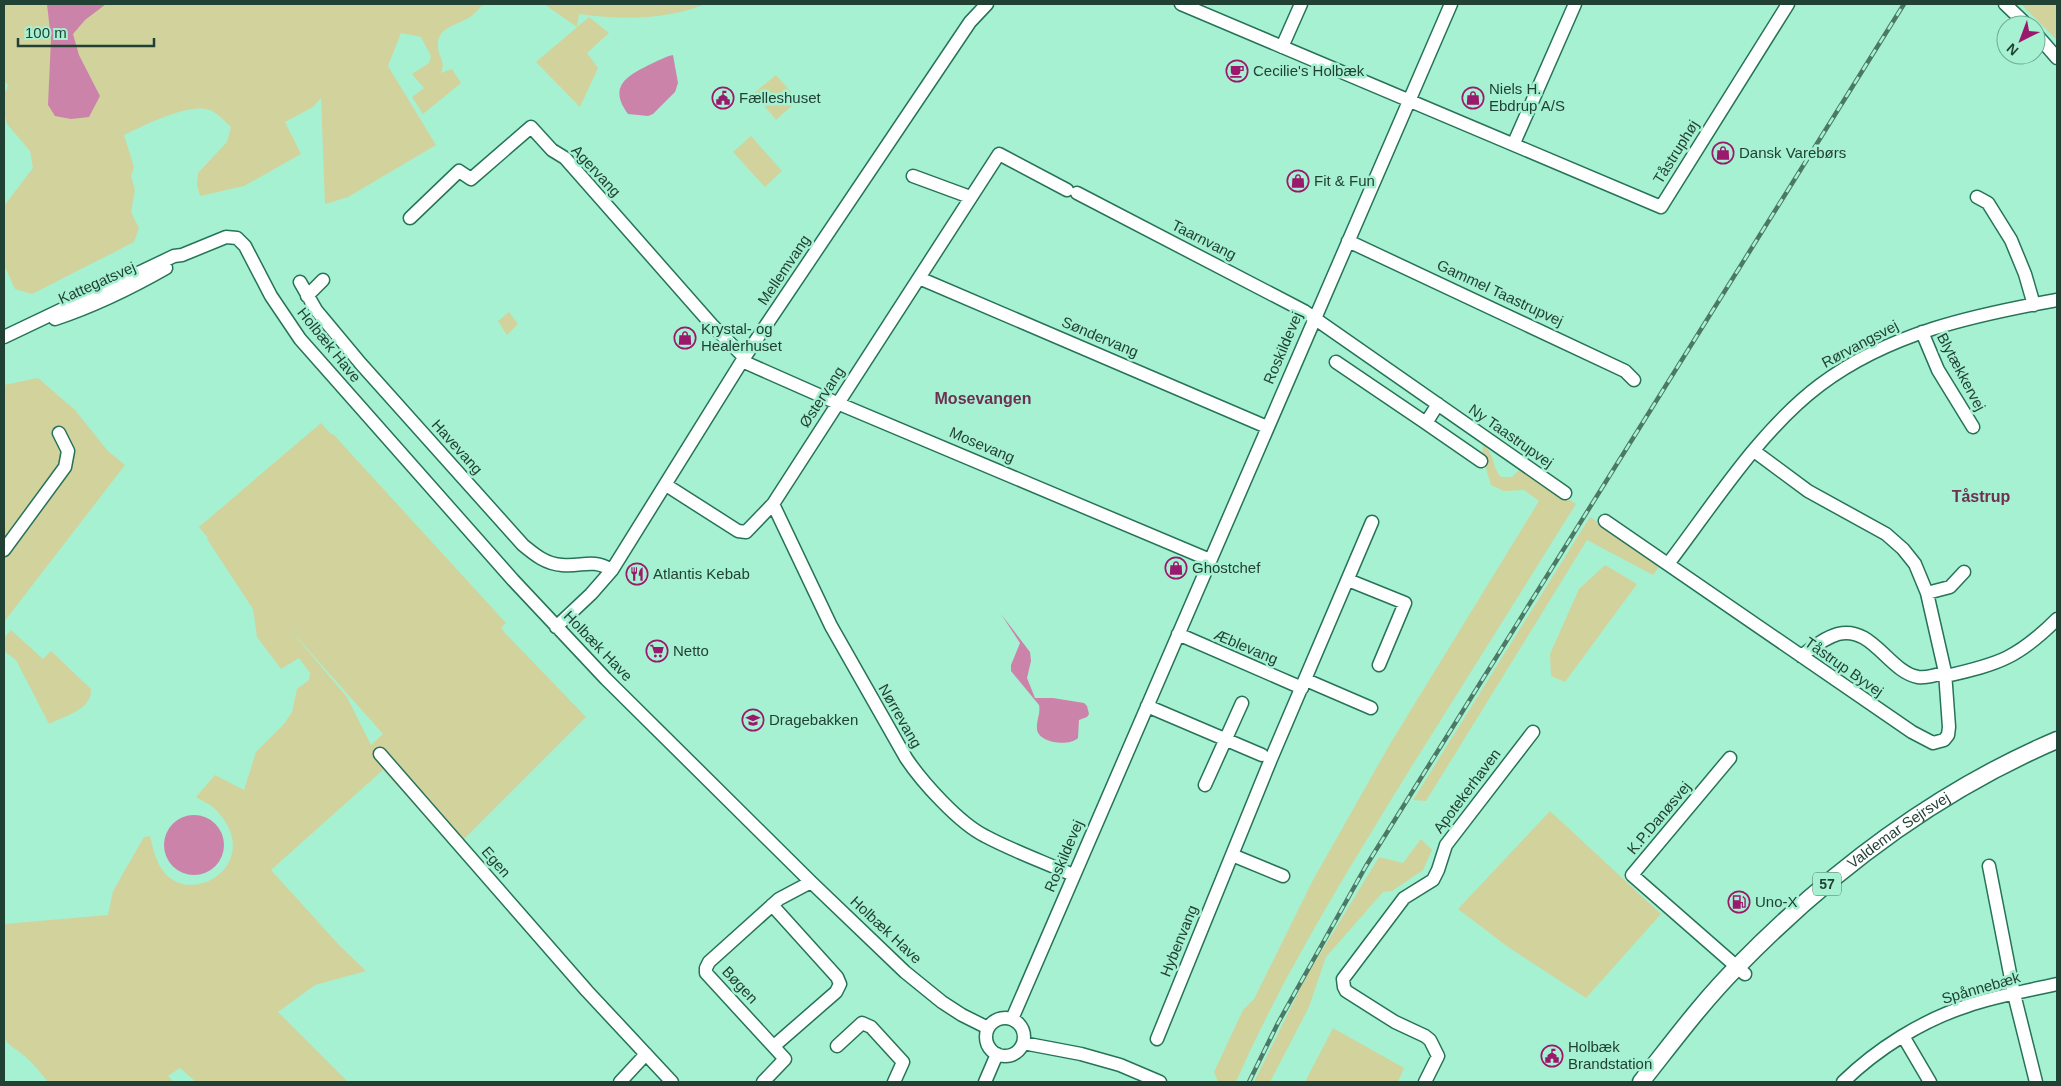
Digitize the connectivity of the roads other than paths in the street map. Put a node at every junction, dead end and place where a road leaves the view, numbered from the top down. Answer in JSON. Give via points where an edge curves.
{"nodes":[{"id":1,"x":987,"y":4,"type":"edge"},
{"id":2,"x":1181,"y":4,"type":"edge"},
{"id":3,"x":1301,"y":4,"type":"edge"},
{"id":4,"x":1451,"y":4,"type":"edge"},
{"id":5,"x":1575,"y":4,"type":"edge"},
{"id":6,"x":1788,"y":4,"type":"edge"},
{"id":7,"x":2005,"y":4,"type":"edge"},
{"id":8,"x":2017,"y":15,"type":"edge"},
{"id":9,"x":2046,"y":45,"type":"edge"},
{"id":10,"x":1282,"y":47,"type":"junction"},
{"id":11,"x":2057,"y":58,"type":"edge"},
{"id":12,"x":1409,"y":99,"type":"junction"},
{"id":13,"x":1514,"y":143,"type":"junction"},
{"id":14,"x":913,"y":176,"type":"dead end"},
{"id":15,"x":1072,"y":192,"type":"joint"},
{"id":16,"x":970,"y":197,"type":"junction"},
{"id":17,"x":1977,"y":197,"type":"dead end"},
{"id":18,"x":410,"y":218,"type":"dead end"},
{"id":19,"x":237,"y":238,"type":"joint"},
{"id":20,"x":1348,"y":241,"type":"junction"},
{"id":21,"x":182,"y":255,"type":"junction"},
{"id":22,"x":919,"y":278,"type":"junction"},
{"id":23,"x":323,"y":280,"type":"dead end"},
{"id":24,"x":300,"y":282,"type":"dead end"},
{"id":25,"x":307,"y":296,"type":"junction"},
{"id":26,"x":2057,"y":300,"type":"edge"},
{"id":27,"x":2034,"y":304,"type":"junction"},
{"id":28,"x":1314,"y":318,"type":"junction"},
{"id":29,"x":20,"y":330,"type":"junction"},
{"id":30,"x":1922,"y":332,"type":"junction"},
{"id":31,"x":4,"y":337,"type":"edge"},
{"id":32,"x":743,"y":359,"type":"junction"},
{"id":33,"x":1336,"y":362,"type":"dead end"},
{"id":34,"x":1634,"y":380,"type":"dead end"},
{"id":35,"x":837,"y":403,"type":"junction"},
{"id":36,"x":1438,"y":404,"type":"junction"},
{"id":37,"x":1426,"y":423,"type":"junction"},
{"id":38,"x":1267,"y":427,"type":"junction"},
{"id":39,"x":1973,"y":427,"type":"dead end"},
{"id":40,"x":58,"y":433,"type":"dead end"},
{"id":41,"x":1754,"y":451,"type":"junction"},
{"id":42,"x":1481,"y":461,"type":"dead end"},
{"id":43,"x":666,"y":485,"type":"junction"},
{"id":44,"x":1566,"y":493,"type":"dead end"},
{"id":45,"x":773,"y":504,"type":"junction"},
{"id":46,"x":1604,"y":521,"type":"dead end"},
{"id":47,"x":1372,"y":522,"type":"dead end"},
{"id":48,"x":4,"y":550,"type":"edge"},
{"id":49,"x":1210,"y":560,"type":"junction"},
{"id":50,"x":1668,"y":564,"type":"junction"},
{"id":51,"x":612,"y":570,"type":"junction"},
{"id":52,"x":1964,"y":572,"type":"dead end"},
{"id":53,"x":1348,"y":580,"type":"junction"},
{"id":54,"x":1927,"y":593,"type":"junction"},
{"id":55,"x":2057,"y":618,"type":"edge"},
{"id":56,"x":556,"y":627,"type":"junction"},
{"id":57,"x":1178,"y":634,"type":"junction"},
{"id":58,"x":1801,"y":656,"type":"junction"},
{"id":59,"x":1379,"y":665,"type":"dead end"},
{"id":60,"x":1946,"y":674,"type":"junction"},
{"id":61,"x":1304,"y":684,"type":"junction"},
{"id":62,"x":1242,"y":703,"type":"dead end"},
{"id":63,"x":1147,"y":706,"type":"junction"},
{"id":64,"x":1371,"y":708,"type":"dead end"},
{"id":65,"x":1533,"y":732,"type":"dead end"},
{"id":66,"x":1225,"y":740,"type":"junction"},
{"id":67,"x":2057,"y":740,"type":"edge"},
{"id":68,"x":2057,"y":750,"type":"edge"},
{"id":69,"x":380,"y":754,"type":"dead end"},
{"id":70,"x":1266,"y":757,"type":"junction"},
{"id":71,"x":1730,"y":758,"type":"dead end"},
{"id":72,"x":1205,"y":785,"type":"dead end"},
{"id":73,"x":1232,"y":855,"type":"junction"},
{"id":74,"x":1990,"y":866,"type":"dead end"},
{"id":75,"x":1074,"y":875,"type":"junction"},
{"id":76,"x":1283,"y":876,"type":"dead end"},
{"id":77,"x":811,"y":882,"type":"junction"},
{"id":78,"x":772,"y":905,"type":"junction"},
{"id":79,"x":1741,"y":970,"type":"junction"},
{"id":80,"x":2057,"y":984,"type":"edge"},
{"id":81,"x":2014,"y":994,"type":"junction"},
{"id":82,"x":1012,"y":1019,"type":"junction"},
{"id":83,"x":988,"y":1028,"type":"junction"},
{"id":84,"x":1903,"y":1036,"type":"junction"},
{"id":85,"x":1157,"y":1039,"type":"dead end"},
{"id":86,"x":1023,"y":1043,"type":"junction"},
{"id":87,"x":774,"y":1046,"type":"junction"},
{"id":88,"x":837,"y":1046,"type":"dead end"},
{"id":89,"x":646,"y":1054,"type":"junction"},
{"id":90,"x":997,"y":1054,"type":"junction"},
{"id":91,"x":620,"y":1082,"type":"edge"},
{"id":92,"x":672,"y":1082,"type":"edge"},
{"id":93,"x":764,"y":1082,"type":"edge"},
{"id":94,"x":894,"y":1082,"type":"edge"},
{"id":95,"x":985,"y":1082,"type":"edge"},
{"id":96,"x":1160,"y":1082,"type":"edge"},
{"id":97,"x":1425,"y":1082,"type":"edge"},
{"id":98,"x":1641,"y":1082,"type":"edge"},
{"id":99,"x":1651,"y":1082,"type":"edge"},
{"id":100,"x":1843,"y":1082,"type":"edge"},
{"id":101,"x":1930,"y":1082,"type":"edge"},
{"id":102,"x":2036,"y":1082,"type":"edge"}],
"edges":[{"from":1,"to":32,"type":"street","name":"Mellemvang","via":[[970,22]]},
{"from":2,"to":10,"type":"street"},
{"from":3,"to":10,"type":"street"},
{"from":4,"to":12,"type":"street","name":"Roskildevej"},
{"from":5,"to":13,"type":"street"},
{"from":6,"to":13,"type":"street","name":"Tåstruphøj","via":[[1661,207]]},
{"from":7,"to":8,"type":"street"},
{"from":9,"to":11,"type":"street"},
{"from":10,"to":12,"type":"street"},
{"from":12,"to":13,"type":"street","name":"Tåstruphøj"},
{"from":12,"to":20,"type":"street","name":"Roskildevej"},
{"from":14,"to":16,"type":"street"},
{"from":15,"to":16,"type":"street","name":"Østervang","via":[[999,154]]},
{"from":15,"to":28,"type":"street","name":"Taarnvang"},
{"from":16,"to":22,"type":"street","name":"Østervang"},
{"from":17,"to":27,"type":"street","via":[[1988,203],[2011,240],[2026,274]]},
{"from":18,"to":32,"type":"street","name":"Agervang","via":[[459,171],[471,179],[532,128],[552,150],[565,158]]},
{"from":19,"to":21,"type":"street","name":"Kattegatsvej","via":[[226,237]]},
{"from":19,"to":56,"type":"street","name":"Holbæk Have","via":[[245,246],[271,296],[300,339]]},
{"from":20,"to":28,"type":"street","name":"Roskildevej"},
{"from":20,"to":34,"type":"street","name":"Gammel Taastrupvej","via":[[1625,371]]},
{"from":21,"to":29,"type":"street","name":"Kattegatsvej","via":[[167,259]]},
{"from":21,"to":29,"type":"street","name":"Kattegatsvej","via":[[134,286],[73,313]]},
{"from":22,"to":35,"type":"street","name":"Østervang"},
{"from":22,"to":38,"type":"street","name":"Søndervang"},
{"from":23,"to":25,"type":"street"},
{"from":24,"to":25,"type":"street","name":"Havevang"},
{"from":25,"to":51,"type":"street","name":"Havevang","via":[[361,364],[523,545],[548,562],[562,565],[597,563]]},
{"from":26,"to":27,"type":"street","name":"Rørvangsvej"},
{"from":27,"to":30,"type":"street","name":"Rørvangsvej"},
{"from":28,"to":36,"type":"street","name":"Ny Taastrupvej"},
{"from":28,"to":38,"type":"street","name":"Roskildevej"},
{"from":29,"to":31,"type":"street","name":"Kattegatsvej"},
{"from":30,"to":39,"type":"street","name":"Blytækkervej","via":[[1940,374]]},
{"from":30,"to":41,"type":"street","name":"Rørvangsvej","via":[[1851,364],[1820,385]]},
{"from":32,"to":35,"type":"street","name":"Mosevang"},
{"from":32,"to":43,"type":"street","name":"Mellemvang"},
{"from":33,"to":37,"type":"street"},
{"from":35,"to":45,"type":"street","name":"Østervang"},
{"from":35,"to":49,"type":"street","name":"Mosevang"},
{"from":36,"to":37,"type":"street"},
{"from":36,"to":44,"type":"street","name":"Ny Taastrupvej"},
{"from":37,"to":42,"type":"street"},
{"from":38,"to":49,"type":"street","name":"Roskildevej"},
{"from":40,"to":48,"type":"street","via":[[68,451],[65,467]]},
{"from":41,"to":50,"type":"street","name":"Rørvangsvej"},
{"from":41,"to":54,"type":"street","name":"Tåstrup Byvej","via":[[1808,491],[1886,534],[1916,564]]},
{"from":43,"to":45,"type":"street","name":"Østervang","via":[[743,532]]},
{"from":43,"to":51,"type":"street","name":"Mellemvang"},
{"from":45,"to":75,"type":"street","name":"Nørrevang","via":[[831,626],[915,771],[946,805],[984,836]]},
{"from":46,"to":50,"type":"street","name":"Tåstrup Byvej"},
{"from":47,"to":53,"type":"street","name":"Hybenvang"},
{"from":49,"to":57,"type":"street","name":"Roskildevej"},
{"from":50,"to":58,"type":"street","name":"Tåstrup Byvej"},
{"from":51,"to":56,"type":"street","name":"Mellemvang"},
{"from":52,"to":54,"type":"street","via":[[1950,587]]},
{"from":53,"to":59,"type":"street","via":[[1405,603]]},
{"from":53,"to":61,"type":"street","name":"Hybenvang"},
{"from":54,"to":60,"type":"street","name":"Tåstrup Byvej"},
{"from":55,"to":60,"type":"street","via":[[2036,640],[2009,658],[1978,670]]},
{"from":56,"to":77,"type":"street","name":"Holbæk Have"},
{"from":57,"to":61,"type":"street","name":"Æblevang"},
{"from":57,"to":63,"type":"street","name":"Roskildevej"},
{"from":58,"to":60,"type":"street","via":[[1832,636],[1846,633],[1864,638],[1911,675]]},
{"from":58,"to":60,"type":"street","name":"Tåstrup Byvej","via":[[1871,706],[1933,743],[1944,740],[1949,731]]},
{"from":61,"to":64,"type":"street"},
{"from":61,"to":70,"type":"street","name":"Hybenvang"},
{"from":62,"to":66,"type":"street"},
{"from":63,"to":66,"type":"street"},
{"from":63,"to":75,"type":"street","name":"Roskildevej"},
{"from":65,"to":97,"type":"street","name":"Apotekerhaven","via":[[1446,845],[1433,880],[1404,898],[1343,979],[1350,994],[1428,1038],[1438,1056]]},
{"from":66,"to":70,"type":"street"},
{"from":66,"to":72,"type":"street"},
{"from":67,"to":79,"type":"main road","name":"Valdemar Sejrsvej","number":"57","via":[[1968,785],[1880,841],[1804,902]]},
{"from":68,"to":79,"type":"main road","name":"Valdemar Sejrsvej","number":"57","via":[[1974,793],[1887,850],[1809,908]]},
{"from":69,"to":89,"type":"street","name":"Egen"},
{"from":70,"to":73,"type":"street","name":"Hybenvang"},
{"from":71,"to":79,"type":"street","name":"K.P.Danøsvej","via":[[1632,875]]},
{"from":73,"to":76,"type":"street"},
{"from":73,"to":85,"type":"street","name":"Hybenvang"},
{"from":74,"to":81,"type":"street"},
{"from":75,"to":82,"type":"street","name":"Roskildevej"},
{"from":77,"to":78,"type":"street","name":"Bøgen"},
{"from":77,"to":83,"type":"street","name":"Holbæk Have","via":[[922,986],[962,1015]]},
{"from":78,"to":87,"type":"street","via":[[840,984],[836,992]]},
{"from":78,"to":87,"type":"street","name":"Bøgen","via":[[708,962],[706,970]]},
{"from":79,"to":98,"type":"main road","name":"Valdemar Sejrsvej","number":"57","via":[[1683,1028]]},
{"from":79,"to":99,"type":"main road","name":"Valdemar Sejrsvej","number":"57"},
{"from":80,"to":81,"type":"street","name":"Spånnebæk"},
{"from":81,"to":84,"type":"street","name":"Spånnebæk","via":[[1967,1006]]},
{"from":81,"to":102,"type":"street"},
{"from":82,"to":83,"type":"street","via":[[998,1019]]},
{"from":82,"to":86,"type":"street","via":[[1024,1032]]},
{"from":83,"to":90,"type":"street","via":[[987,1043]]},
{"from":84,"to":100,"type":"street","name":"Spånnebæk"},
{"from":84,"to":101,"type":"street"},
{"from":86,"to":90,"type":"street","via":[[1010,1056]]},
{"from":86,"to":96,"type":"street","via":[[1081,1054]]},
{"from":87,"to":93,"type":"street","name":"Bøgen","via":[[785,1059]]},
{"from":88,"to":94,"type":"street","via":[[862,1023],[871,1027],[903,1062]]},
{"from":89,"to":91,"type":"street"},
{"from":89,"to":92,"type":"street","name":"Egen"},
{"from":90,"to":95,"type":"street"}]}
